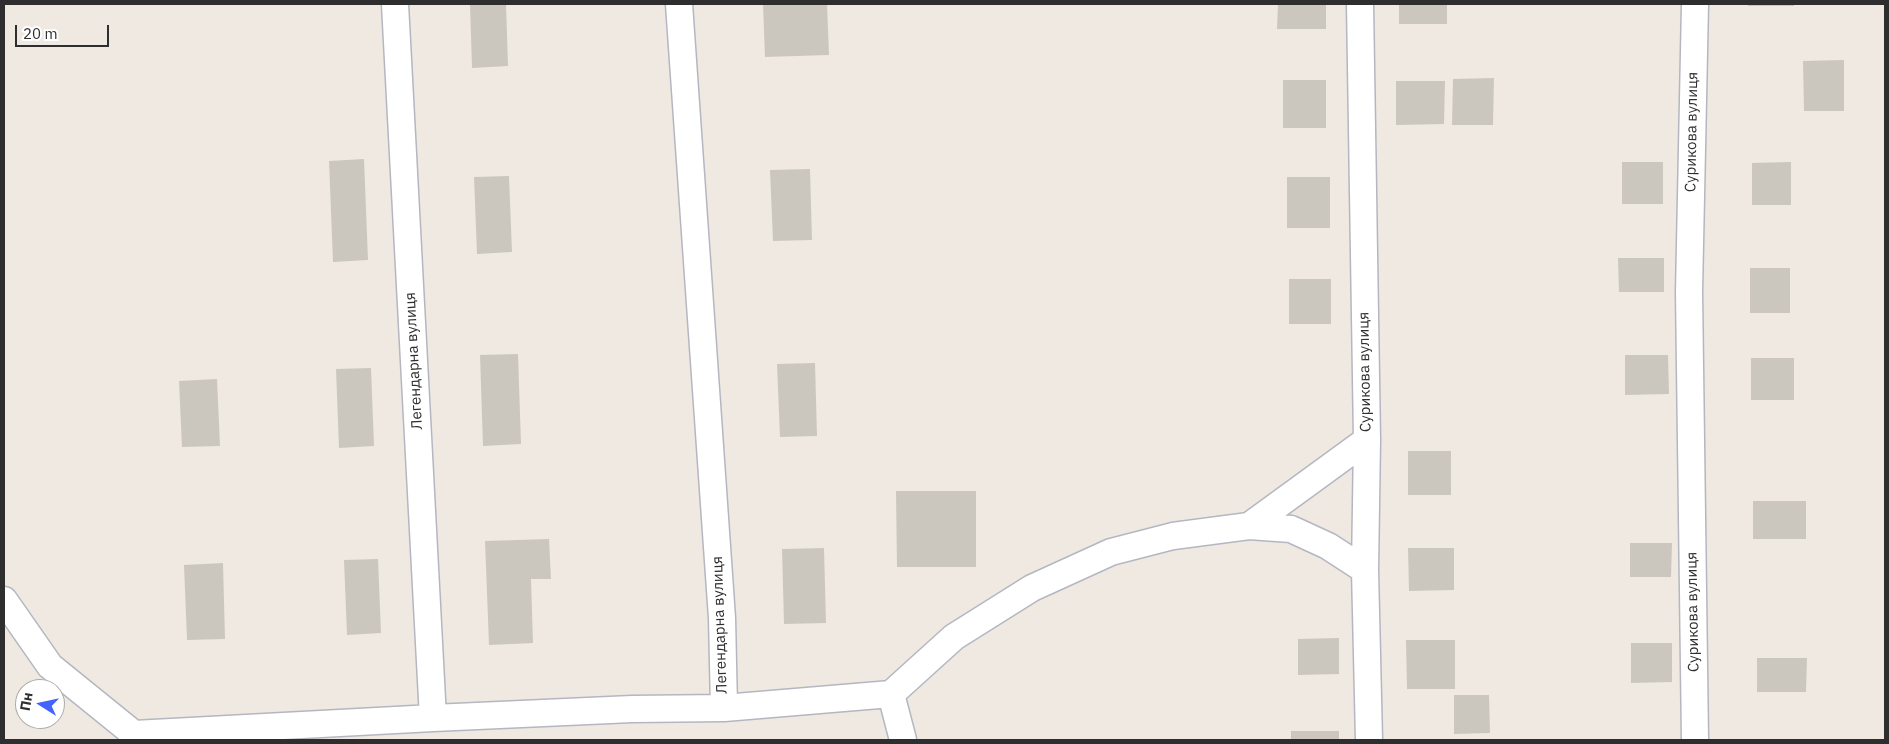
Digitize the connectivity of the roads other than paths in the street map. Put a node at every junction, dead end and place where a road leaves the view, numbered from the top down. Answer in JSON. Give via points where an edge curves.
{"nodes":[{"id":1,"x":395,"y":4,"type":"edge"},
{"id":2,"x":679,"y":4,"type":"edge"},
{"id":3,"x":1360,"y":4,"type":"edge"},
{"id":4,"x":1695,"y":4,"type":"edge"},
{"id":5,"x":1366,"y":440,"type":"junction"},
{"id":6,"x":1249,"y":526,"type":"junction"},
{"id":7,"x":1365,"y":570,"type":"junction"},
{"id":8,"x":4,"y":600,"type":"edge"},
{"id":9,"x":891,"y":694,"type":"junction"},
{"id":10,"x":724,"y":708,"type":"junction"},
{"id":11,"x":433,"y":718,"type":"junction"},
{"id":12,"x":903,"y":740,"type":"edge"},
{"id":13,"x":1369,"y":740,"type":"edge"},
{"id":14,"x":1695,"y":740,"type":"edge"}],
"edges":[{"from":1,"to":11,"type":"street","name":"Легендарна вулиця"},
{"from":2,"to":10,"type":"street","name":"Легендарна вулиця","via":[[722,618]]},
{"from":3,"to":5,"type":"street","name":"Сурикова вулиця"},
{"from":4,"to":14,"type":"street","name":"Сурикова вулиця","via":[[1689,292]]},
{"from":5,"to":6,"type":"street"},
{"from":5,"to":7,"type":"street","name":"Сурикова вулиця"},
{"from":6,"to":7,"type":"street","via":[[1291,529],[1328,546]]},
{"from":6,"to":9,"type":"street","via":[[1173,536],[1111,552],[1032,588],[954,637]]},
{"from":7,"to":13,"type":"street","name":"Сурикова вулиця"},
{"from":8,"to":11,"type":"street","name":"Легендарна вулиця","via":[[50,666],[134,734]]},
{"from":9,"to":10,"type":"street","name":"Легендарна вулиця"},
{"from":9,"to":12,"type":"street"},
{"from":10,"to":11,"type":"street","name":"Легендарна вулиця"}]}
